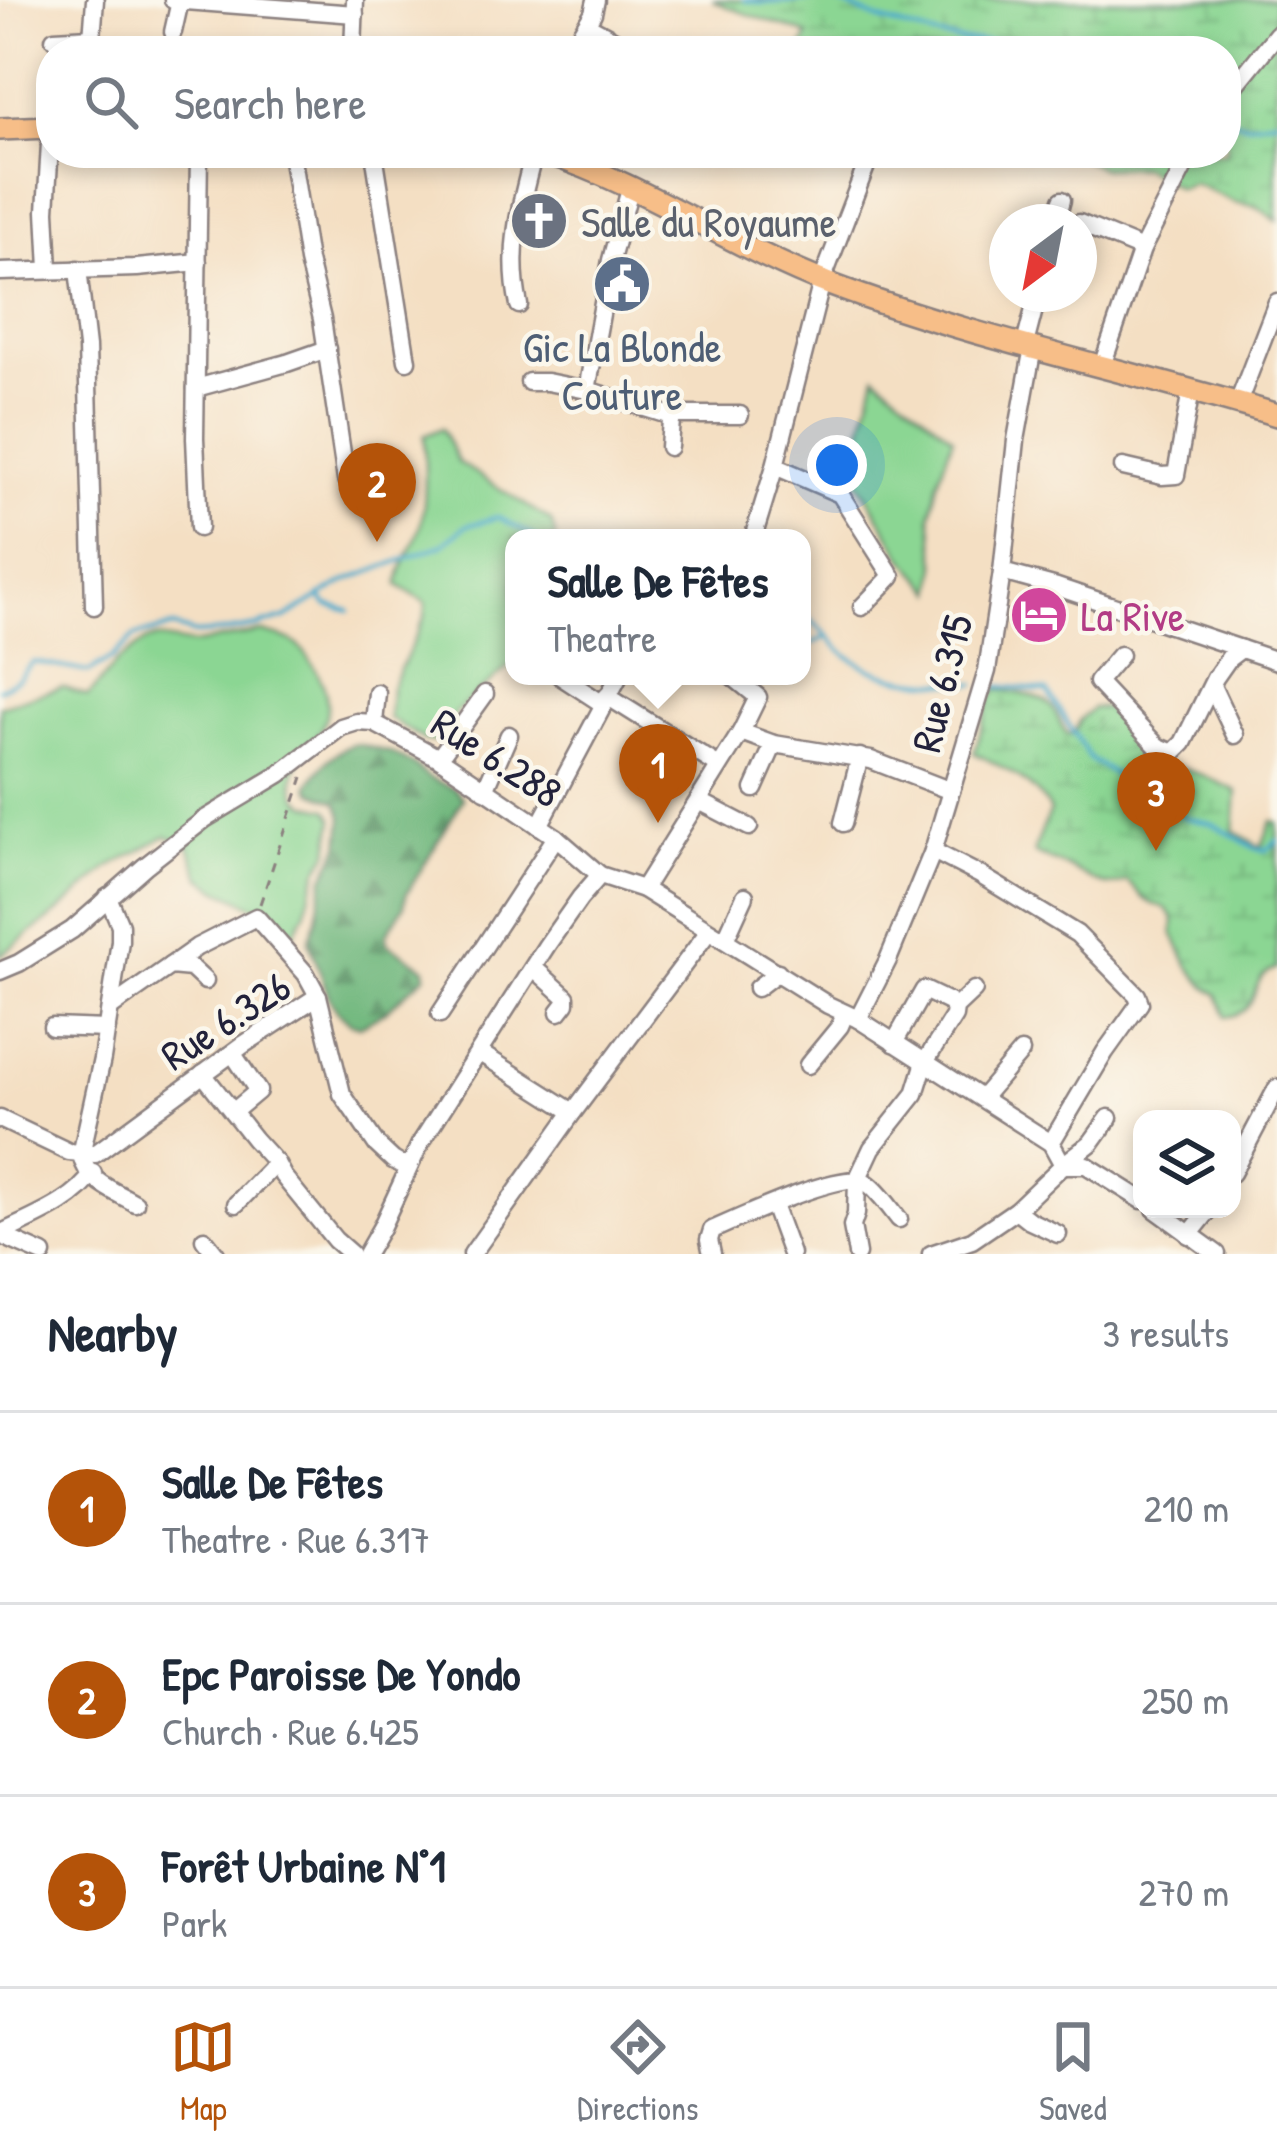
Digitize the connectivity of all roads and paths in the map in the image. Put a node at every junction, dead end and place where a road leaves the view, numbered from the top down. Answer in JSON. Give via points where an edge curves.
{"nodes":[{"id":1,"x":94,"y":0,"type":"edge"},
{"id":2,"x":176,"y":0,"type":"edge"},
{"id":3,"x":596,"y":0,"type":"edge"},
{"id":4,"x":355,"y":7,"type":"edge"},
{"id":5,"x":586,"y":25,"type":"junction"},
{"id":6,"x":173,"y":32,"type":"dead end"},
{"id":7,"x":1277,"y":34,"type":"edge"},
{"id":8,"x":92,"y":36,"type":"edge"},
{"id":9,"x":579,"y":36,"type":"edge"},
{"id":10,"x":607,"y":36,"type":"edge"},
{"id":11,"x":1241,"y":78,"type":"edge"},
{"id":12,"x":36,"y":128,"type":"edge"},
{"id":13,"x":0,"y":129,"type":"edge"},
{"id":14,"x":49,"y":168,"type":"edge"},
{"id":15,"x":197,"y":168,"type":"edge"},
{"id":16,"x":293,"y":168,"type":"edge"},
{"id":17,"x":376,"y":168,"type":"edge"},
{"id":18,"x":530,"y":168,"type":"edge"},
{"id":19,"x":581,"y":168,"type":"edge"},
{"id":20,"x":865,"y":168,"type":"edge"},
{"id":21,"x":1183,"y":168,"type":"edge"},
{"id":22,"x":630,"y":189,"type":"junction"},
{"id":23,"x":1097,"y":230,"type":"edge"},
{"id":24,"x":1142,"y":249,"type":"junction"},
{"id":25,"x":198,"y":262,"type":"junction"},
{"id":26,"x":49,"y":269,"type":"junction"},
{"id":27,"x":78,"y":269,"type":"junction"},
{"id":28,"x":0,"y":272,"type":"edge"},
{"id":29,"x":821,"y":281,"type":"junction"},
{"id":30,"x":1277,"y":302,"type":"edge"},
{"id":31,"x":519,"y":305,"type":"dead end"},
{"id":32,"x":1034,"y":312,"type":"edge"},
{"id":33,"x":1029,"y":346,"type":"junction"},
{"id":34,"x":327,"y":349,"type":"junction"},
{"id":35,"x":406,"y":361,"type":"dead end"},
{"id":36,"x":1102,"y":366,"type":"junction"},
{"id":37,"x":529,"y":382,"type":"dead end"},
{"id":38,"x":196,"y":388,"type":"junction"},
{"id":39,"x":1191,"y":390,"type":"junction"},
{"id":40,"x":587,"y":391,"type":"junction"},
{"id":41,"x":1238,"y":403,"type":"junction"},
{"id":42,"x":740,"y":415,"type":"dead end"},
{"id":43,"x":1277,"y":415,"type":"edge"},
{"id":44,"x":668,"y":416,"type":"junction"},
{"id":45,"x":669,"y":447,"type":"dead end"},
{"id":46,"x":775,"y":466,"type":"junction"},
{"id":47,"x":1123,"y":467,"type":"dead end"},
{"id":48,"x":346,"y":480,"type":"dead end"},
{"id":49,"x":200,"y":527,"type":"dead end"},
{"id":50,"x":756,"y":529,"type":"edge"},
{"id":51,"x":1002,"y":572,"type":"junction"},
{"id":52,"x":94,"y":606,"type":"dead end"},
{"id":53,"x":862,"y":607,"type":"dead end"},
{"id":54,"x":1241,"y":650,"type":"junction"},
{"id":55,"x":1120,"y":655,"type":"dead end"},
{"id":56,"x":1277,"y":661,"type":"edge"},
{"id":57,"x":577,"y":685,"type":"edge"},
{"id":58,"x":614,"y":685,"type":"edge"},
{"id":59,"x":743,"y":685,"type":"edge"},
{"id":60,"x":1212,"y":686,"type":"junction"},
{"id":61,"x":377,"y":693,"type":"dead end"},
{"id":62,"x":485,"y":694,"type":"dead end"},
{"id":63,"x":605,"y":700,"type":"junction"},
{"id":64,"x":374,"y":723,"type":"junction"},
{"id":65,"x":741,"y":731,"type":"junction"},
{"id":66,"x":508,"y":735,"type":"dead end"},
{"id":67,"x":1235,"y":735,"type":"dead end"},
{"id":68,"x":774,"y":744,"type":"junction"},
{"id":69,"x":314,"y":745,"type":"junction"},
{"id":70,"x":860,"y":757,"type":"junction"},
{"id":71,"x":439,"y":758,"type":"junction"},
{"id":72,"x":719,"y":766,"type":"junction"},
{"id":73,"x":754,"y":788,"type":"dead end"},
{"id":74,"x":485,"y":790,"type":"junction"},
{"id":75,"x":951,"y":791,"type":"junction"},
{"id":76,"x":700,"y":801,"type":"junction"},
{"id":77,"x":843,"y":823,"type":"dead end"},
{"id":78,"x":538,"y":826,"type":"junction"},
{"id":79,"x":749,"y":827,"type":"dead end"},
{"id":80,"x":556,"y":837,"type":"junction"},
{"id":81,"x":933,"y":851,"type":"junction"},
{"id":82,"x":600,"y":875,"type":"junction"},
{"id":83,"x":643,"y":889,"type":"junction"},
{"id":84,"x":745,"y":896,"type":"dead end"},
{"id":85,"x":109,"y":897,"type":"junction"},
{"id":86,"x":256,"y":917,"type":"junction"},
{"id":87,"x":717,"y":936,"type":"junction"},
{"id":88,"x":170,"y":966,"type":"junction"},
{"id":89,"x":534,"y":968,"type":"junction"},
{"id":90,"x":0,"y":971,"type":"edge"},
{"id":91,"x":778,"y":972,"type":"junction"},
{"id":92,"x":205,"y":981,"type":"dead end"},
{"id":93,"x":757,"y":988,"type":"dead end"},
{"id":94,"x":974,"y":990,"type":"dead end"},
{"id":95,"x":318,"y":996,"type":"junction"},
{"id":96,"x":110,"y":1007,"type":"junction"},
{"id":97,"x":956,"y":1008,"type":"junction"},
{"id":98,"x":560,"y":1012,"type":"dead end"},
{"id":99,"x":440,"y":1014,"type":"dead end"},
{"id":100,"x":852,"y":1017,"type":"junction"},
{"id":101,"x":52,"y":1027,"type":"dead end"},
{"id":102,"x":107,"y":1029,"type":"junction"},
{"id":103,"x":894,"y":1043,"type":"junction"},
{"id":104,"x":1021,"y":1052,"type":"dead end"},
{"id":105,"x":480,"y":1053,"type":"junction"},
{"id":106,"x":233,"y":1054,"type":"junction"},
{"id":107,"x":925,"y":1062,"type":"junction"},
{"id":108,"x":808,"y":1065,"type":"dead end"},
{"id":109,"x":203,"y":1074,"type":"junction"},
{"id":110,"x":982,"y":1098,"type":"junction"},
{"id":111,"x":1275,"y":1099,"type":"edge"},
{"id":112,"x":233,"y":1112,"type":"junction"},
{"id":113,"x":573,"y":1112,"type":"junction"},
{"id":114,"x":1109,"y":1118,"type":"dead end"},
{"id":115,"x":0,"y":1119,"type":"edge"},
{"id":116,"x":1051,"y":1143,"type":"junction"},
{"id":117,"x":88,"y":1154,"type":"junction"},
{"id":118,"x":1241,"y":1158,"type":"edge"},
{"id":119,"x":276,"y":1163,"type":"junction"},
{"id":120,"x":1063,"y":1165,"type":"junction"},
{"id":121,"x":407,"y":1168,"type":"junction"},
{"id":122,"x":91,"y":1178,"type":"junction"},
{"id":123,"x":857,"y":1180,"type":"junction"},
{"id":124,"x":1133,"y":1194,"type":"edge"},
{"id":125,"x":135,"y":1203,"type":"dead end"},
{"id":126,"x":236,"y":1204,"type":"dead end"},
{"id":127,"x":773,"y":1204,"type":"junction"},
{"id":128,"x":1016,"y":1210,"type":"junction"},
{"id":129,"x":1169,"y":1218,"type":"edge"},
{"id":130,"x":1203,"y":1218,"type":"edge"},
{"id":131,"x":899,"y":1219,"type":"dead end"},
{"id":132,"x":0,"y":1234,"type":"edge"},
{"id":133,"x":1058,"y":1234,"type":"dead end"},
{"id":134,"x":1190,"y":1235,"type":"junction"},
{"id":135,"x":204,"y":1239,"type":"dead end"},
{"id":136,"x":482,"y":1250,"type":"edge"},
{"id":137,"x":937,"y":1253,"type":"edge"},
{"id":138,"x":1213,"y":1253,"type":"edge"},
{"id":139,"x":43,"y":1254,"type":"edge"},
{"id":140,"x":217,"y":1254,"type":"edge"},
{"id":141,"x":351,"y":1254,"type":"edge"},
{"id":142,"x":366,"y":1254,"type":"edge"},
{"id":143,"x":712,"y":1254,"type":"edge"},
{"id":144,"x":791,"y":1254,"type":"edge"},
{"id":145,"x":857,"y":1254,"type":"edge"}],
"edges":[{"from":1,"to":8,"type":"street"},
{"from":2,"to":4,"type":"street"},
{"from":2,"to":6,"type":"street"},
{"from":3,"to":5,"type":"street"},
{"from":5,"to":9,"type":"street"},
{"from":5,"to":10,"type":"street"},
{"from":7,"to":11,"type":"street"},
{"from":12,"to":13,"type":"main road"},
{"from":14,"to":26,"type":"street"},
{"from":15,"to":25,"type":"street"},
{"from":16,"to":34,"type":"street"},
{"from":17,"to":35,"type":"street"},
{"from":18,"to":31,"type":"street","via":[[514,233]]},
{"from":19,"to":22,"type":"main road"},
{"from":20,"to":29,"type":"street"},
{"from":21,"to":24,"type":"street"},
{"from":22,"to":29,"type":"main road"},
{"from":22,"to":40,"type":"street"},
{"from":23,"to":24,"type":"street"},
{"from":24,"to":36,"type":"street"},
{"from":25,"to":27,"type":"street"},
{"from":25,"to":38,"type":"street"},
{"from":26,"to":27,"type":"street"},
{"from":26,"to":28,"type":"street"},
{"from":27,"to":52,"type":"street"},
{"from":29,"to":33,"type":"main road"},
{"from":29,"to":46,"type":"street"},
{"from":30,"to":41,"type":"street"},
{"from":32,"to":33,"type":"street","name":"Rue 6.315"},
{"from":33,"to":36,"type":"main road"},
{"from":33,"to":51,"type":"street","name":"Rue 6.315"},
{"from":34,"to":38,"type":"street"},
{"from":34,"to":48,"type":"street"},
{"from":36,"to":39,"type":"main road"},
{"from":37,"to":40,"type":"street"},
{"from":38,"to":49,"type":"street"},
{"from":39,"to":41,"type":"main road"},
{"from":39,"to":47,"type":"street","via":[[1175,475]]},
{"from":40,"to":44,"type":"street"},
{"from":41,"to":43,"type":"main road"},
{"from":42,"to":44,"type":"street"},
{"from":44,"to":45,"type":"street"},
{"from":46,"to":50,"type":"street"},
{"from":46,"to":53,"type":"street","via":[[840,494],[892,576]]},
{"from":51,"to":54,"type":"street"},
{"from":51,"to":75,"type":"street","name":"Rue 6.315","via":[[987,671]]},
{"from":54,"to":56,"type":"street"},
{"from":54,"to":60,"type":"street"},
{"from":55,"to":60,"type":"street","via":[[1097,682],[1170,752],[1183,743]]},
{"from":57,"to":63,"type":"street"},
{"from":58,"to":63,"type":"street"},
{"from":59,"to":65,"type":"street","via":[[758,697]]},
{"from":60,"to":67,"type":"street"},
{"from":61,"to":64,"type":"street"},
{"from":62,"to":71,"type":"street"},
{"from":63,"to":72,"type":"street"},
{"from":63,"to":78,"type":"street"},
{"from":64,"to":69,"type":"street","name":"Rue 6.288","via":[[341,727]]},
{"from":64,"to":71,"type":"street","name":"Rue 6.288"},
{"from":65,"to":68,"type":"street"},
{"from":65,"to":72,"type":"street"},
{"from":66,"to":74,"type":"street"},
{"from":68,"to":70,"type":"street"},
{"from":68,"to":73,"type":"street"},
{"from":69,"to":85,"type":"street","name":"Rue 6.288"},
{"from":69,"to":86,"type":"path"},
{"from":70,"to":75,"type":"street"},
{"from":70,"to":77,"type":"street"},
{"from":71,"to":74,"type":"street","name":"Rue 6.288"},
{"from":72,"to":76,"type":"street"},
{"from":74,"to":78,"type":"street","name":"Rue 6.288"},
{"from":75,"to":81,"type":"street","name":"Rue 6.315"},
{"from":76,"to":79,"type":"street"},
{"from":76,"to":83,"type":"street"},
{"from":78,"to":80,"type":"street","name":"Rue 6.288"},
{"from":80,"to":82,"type":"street","name":"Rue 6.288"},
{"from":80,"to":99,"type":"street"},
{"from":81,"to":100,"type":"street","name":"Rue 6.315","via":[[888,960]]},
{"from":81,"to":116,"type":"street","via":[[1077,934],[1137,995],[1140,1003]]},
{"from":82,"to":83,"type":"street","name":"Rue 6.288"},
{"from":82,"to":89,"type":"street"},
{"from":83,"to":87,"type":"street","name":"Rue 6.288"},
{"from":84,"to":87,"type":"street"},
{"from":85,"to":90,"type":"street","name":"Rue 6.288","via":[[72,930]]},
{"from":85,"to":96,"type":"street","via":[[120,925]]},
{"from":86,"to":88,"type":"street"},
{"from":86,"to":95,"type":"street"},
{"from":87,"to":91,"type":"street","name":"Rue 6.288"},
{"from":87,"to":113,"type":"street"},
{"from":88,"to":92,"type":"street","via":[[191,968]]},
{"from":88,"to":96,"type":"street"},
{"from":89,"to":98,"type":"street","via":[[566,998]]},
{"from":89,"to":105,"type":"street"},
{"from":91,"to":93,"type":"street"},
{"from":91,"to":100,"type":"street","name":"Rue 6.288"},
{"from":94,"to":97,"type":"street"},
{"from":95,"to":106,"type":"street","name":"Rue 6.326"},
{"from":95,"to":121,"type":"street","name":"Rue 6.326","via":[[342,1094],[377,1144]]},
{"from":96,"to":102,"type":"street"},
{"from":97,"to":103,"type":"street","via":[[924,990]]},
{"from":97,"to":107,"type":"street"},
{"from":100,"to":103,"type":"street","name":"Rue 6.288"},
{"from":100,"to":108,"type":"street","name":"Rue 6.315"},
{"from":101,"to":102,"type":"street"},
{"from":102,"to":117,"type":"street"},
{"from":103,"to":107,"type":"street","name":"Rue 6.288"},
{"from":104,"to":110,"type":"street"},
{"from":105,"to":113,"type":"street"},
{"from":105,"to":121,"type":"street"},
{"from":106,"to":109,"type":"street","name":"Rue 6.326"},
{"from":106,"to":112,"type":"street","via":[[258,1091]]},
{"from":107,"to":110,"type":"street","name":"Rue 6.288"},
{"from":107,"to":123,"type":"street","via":[[915,1094]]},
{"from":109,"to":112,"type":"street"},
{"from":109,"to":117,"type":"street","name":"Rue 6.326"},
{"from":110,"to":116,"type":"street","name":"Rue 6.288"},
{"from":111,"to":118,"type":"street"},
{"from":112,"to":119,"type":"street"},
{"from":113,"to":136,"type":"street"},
{"from":114,"to":120,"type":"street"},
{"from":115,"to":117,"type":"street"},
{"from":116,"to":120,"type":"street","name":"Rue 6.288"},
{"from":117,"to":122,"type":"street","via":[[82,1165]]},
{"from":119,"to":126,"type":"street"},
{"from":119,"to":141,"type":"street"},
{"from":120,"to":124,"type":"street","via":[[1086,1165]]},
{"from":120,"to":128,"type":"street"},
{"from":121,"to":142,"type":"street"},
{"from":122,"to":125,"type":"street"},
{"from":122,"to":132,"type":"street"},
{"from":123,"to":127,"type":"street"},
{"from":123,"to":131,"type":"street"},
{"from":123,"to":145,"type":"street"},
{"from":127,"to":143,"type":"street","via":[[712,1230]]},
{"from":127,"to":144,"type":"street"},
{"from":128,"to":133,"type":"street"},
{"from":128,"to":137,"type":"street"},
{"from":129,"to":134,"type":"street"},
{"from":130,"to":134,"type":"street"},
{"from":132,"to":139,"type":"street"},
{"from":134,"to":138,"type":"street"},
{"from":135,"to":140,"type":"street"}]}
